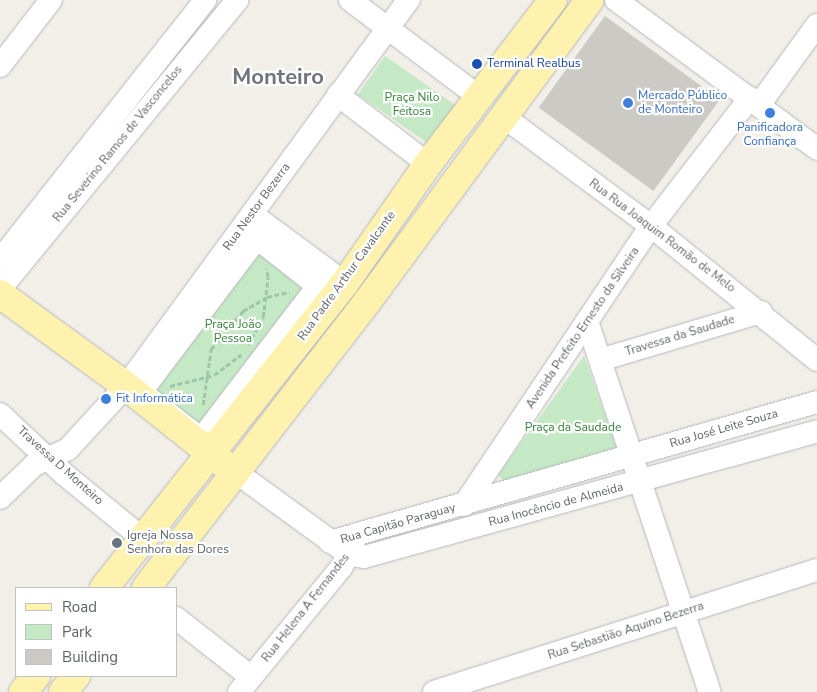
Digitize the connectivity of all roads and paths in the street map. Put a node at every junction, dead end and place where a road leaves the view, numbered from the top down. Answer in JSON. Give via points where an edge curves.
{"nodes":[{"id":1,"x":50,"y":0,"type":"edge"},
{"id":2,"x":205,"y":0,"type":"edge"},
{"id":3,"x":237,"y":0,"type":"edge"},
{"id":4,"x":350,"y":0,"type":"edge"},
{"id":5,"x":409,"y":0,"type":"edge"},
{"id":6,"x":553,"y":0,"type":"edge"},
{"id":7,"x":590,"y":0,"type":"edge"},
{"id":8,"x":616,"y":0,"type":"edge"},
{"id":9,"x":817,"y":25,"type":"edge"},
{"id":10,"x":388,"y":28,"type":"junction"},
{"id":11,"x":182,"y":29,"type":"junction"},
{"id":12,"x":200,"y":43,"type":"junction"},
{"id":13,"x":0,"y":66,"type":"edge"},
{"id":14,"x":338,"y":95,"type":"junction"},
{"id":15,"x":480,"y":97,"type":"junction"},
{"id":16,"x":754,"y":102,"type":"junction"},
{"id":17,"x":504,"y":117,"type":"junction"},
{"id":18,"x":817,"y":149,"type":"edge"},
{"id":19,"x":428,"y":164,"type":"junction"},
{"id":20,"x":253,"y":214,"type":"junction"},
{"id":21,"x":651,"y":226,"type":"junction"},
{"id":22,"x":257,"y":238,"type":"junction"},
{"id":23,"x":0,"y":260,"type":"edge"},
{"id":24,"x":345,"y":283,"type":"junction"},
{"id":25,"x":318,"y":286,"type":"junction"},
{"id":26,"x":0,"y":289,"type":"edge"},
{"id":27,"x":0,"y":294,"type":"edge"},
{"id":28,"x":267,"y":297,"type":"junction"},
{"id":29,"x":761,"y":312,"type":"junction"},
{"id":30,"x":587,"y":321,"type":"junction"},
{"id":31,"x":600,"y":360,"type":"junction"},
{"id":32,"x":817,"y":360,"type":"edge"},
{"id":33,"x":206,"y":378,"type":"junction"},
{"id":34,"x":134,"y":389,"type":"junction"},
{"id":35,"x":817,"y":402,"type":"edge"},
{"id":36,"x":0,"y":414,"type":"edge"},
{"id":37,"x":817,"y":431,"type":"edge"},
{"id":38,"x":206,"y":446,"type":"junction"},
{"id":39,"x":632,"y":456,"type":"junction"},
{"id":40,"x":48,"y":459,"type":"junction"},
{"id":41,"x":237,"y":473,"type":"junction"},
{"id":42,"x":498,"y":475,"type":"joint"},
{"id":43,"x":641,"y":482,"type":"junction"},
{"id":44,"x":0,"y":498,"type":"edge"},
{"id":45,"x":464,"y":505,"type":"junction"},
{"id":46,"x":471,"y":528,"type":"junction"},
{"id":47,"x":142,"y":538,"type":"junction"},
{"id":48,"x":352,"y":546,"type":"junction"},
{"id":49,"x":817,"y":570,"type":"edge"},
{"id":50,"x":105,"y":587,"type":"edge"},
{"id":51,"x":147,"y":587,"type":"edge"},
{"id":52,"x":682,"y":612,"type":"junction"},
{"id":53,"x":178,"y":620,"type":"edge"},
{"id":54,"x":35,"y":677,"type":"edge"},
{"id":55,"x":245,"y":684,"type":"edge"},
{"id":56,"x":23,"y":692,"type":"edge"},
{"id":57,"x":434,"y":692,"type":"edge"},
{"id":58,"x":710,"y":692,"type":"edge"}],
"edges":[{"from":1,"to":13,"type":"street"},
{"from":2,"to":11,"type":"street","name":"Rua Severino Ramos de Vasconcelos"},
{"from":3,"to":12,"type":"street","name":"Rua Severino Ramos de Vasconcelos"},
{"from":4,"to":10,"type":"street"},
{"from":5,"to":10,"type":"street","name":"Rua Nestor Bezerra"},
{"from":6,"to":15,"type":"main road","name":"Rua Padre Arthur Cavalcante"},
{"from":7,"to":17,"type":"main road"},
{"from":8,"to":16,"type":"street"},
{"from":9,"to":16,"type":"street","name":"Avenida Prefeito Ernesto da Silveira"},
{"from":10,"to":14,"type":"street","name":"Rua Nestor Bezerra"},
{"from":10,"to":15,"type":"street"},
{"from":11,"to":12,"type":"street"},
{"from":11,"to":23,"type":"street","name":"Rua Severino Ramos de Vasconcelos"},
{"from":12,"to":26,"type":"street","name":"Rua Severino Ramos de Vasconcelos"},
{"from":14,"to":19,"type":"street"},
{"from":14,"to":20,"type":"street","name":"Rua Nestor Bezerra"},
{"from":15,"to":19,"type":"main road","name":"Rua Padre Arthur Cavalcante"},
{"from":16,"to":18,"type":"street"},
{"from":16,"to":21,"type":"street","name":"Avenida Prefeito Ernesto da Silveira"},
{"from":17,"to":21,"type":"street","name":"Rua Rua Joaquim Romão de Melo"},
{"from":17,"to":41,"type":"main road"},
{"from":19,"to":24,"type":"main road","name":"Rua Padre Arthur Cavalcante"},
{"from":20,"to":24,"type":"street"},
{"from":20,"to":34,"type":"street","name":"Rua Nestor Bezerra"},
{"from":21,"to":29,"type":"street","name":"Rua Rua Joaquim Romão de Melo"},
{"from":21,"to":30,"type":"street","name":"Avenida Prefeito Ernesto da Silveira"},
{"from":22,"to":25,"type":"street"},
{"from":22,"to":28,"type":"path","via":[[268,277]]},
{"from":22,"to":34,"type":"street"},
{"from":24,"to":38,"type":"main road","name":"Rua Padre Arthur Cavalcante"},
{"from":25,"to":28,"type":"path"},
{"from":25,"to":38,"type":"street"},
{"from":27,"to":34,"type":"main road"},
{"from":28,"to":33,"type":"path","via":[[243,311],[211,348]]},
{"from":28,"to":33,"type":"path","via":[[264,317],[245,351],[214,376]]},
{"from":29,"to":31,"type":"street","name":"Travessa da Saudade"},
{"from":29,"to":32,"type":"street","name":"Rua Rua Joaquim Romão de Melo"},
{"from":30,"to":31,"type":"street"},
{"from":30,"to":45,"type":"street","name":"Avenida Prefeito Ernesto da Silveira"},
{"from":31,"to":39,"type":"street"},
{"from":33,"to":34,"type":"path"},
{"from":33,"to":38,"type":"path"},
{"from":34,"to":38,"type":"main road"},
{"from":34,"to":40,"type":"street","via":[[68,449]]},
{"from":35,"to":39,"type":"street","name":"Rua José Leite Souza"},
{"from":36,"to":40,"type":"street","name":"Travessa D Monteiro"},
{"from":37,"to":43,"type":"street"},
{"from":38,"to":41,"type":"main road"},
{"from":38,"to":47,"type":"main road","name":"Rua Padre Arthur Cavalcante"},
{"from":39,"to":43,"type":"street"},
{"from":39,"to":45,"type":"street","name":"Rua José Leite Souza"},
{"from":40,"to":44,"type":"street","via":[[24,472]]},
{"from":40,"to":47,"type":"street","name":"Travessa D Monteiro"},
{"from":41,"to":48,"type":"street","name":"Rua Capitão Paraguay","via":[[330,542]]},
{"from":41,"to":51,"type":"main road"},
{"from":42,"to":42,"type":"street","via":[[504,467],[584,356],[617,449],[506,483]]},
{"from":43,"to":46,"type":"street","name":"Rua Inocêncio de Almeida"},
{"from":43,"to":52,"type":"street"},
{"from":45,"to":46,"type":"street"},
{"from":45,"to":48,"type":"street","name":"Rua Capitão Paraguay"},
{"from":46,"to":48,"type":"street","name":"Rua Capitão Paraguay","via":[[384,554],[364,557]]},
{"from":47,"to":50,"type":"main road","name":"Rua Padre Arthur Cavalcante"},
{"from":48,"to":55,"type":"street","name":"Rua Helena A Fernandes"},
{"from":49,"to":52,"type":"street","name":"Rua Sebastião Aquino Bezerra"},
{"from":52,"to":57,"type":"street","name":"Rua Sebastião Aquino Bezerra"},
{"from":52,"to":58,"type":"street"},
{"from":53,"to":55,"type":"street"},
{"from":54,"to":56,"type":"main road"}]}
